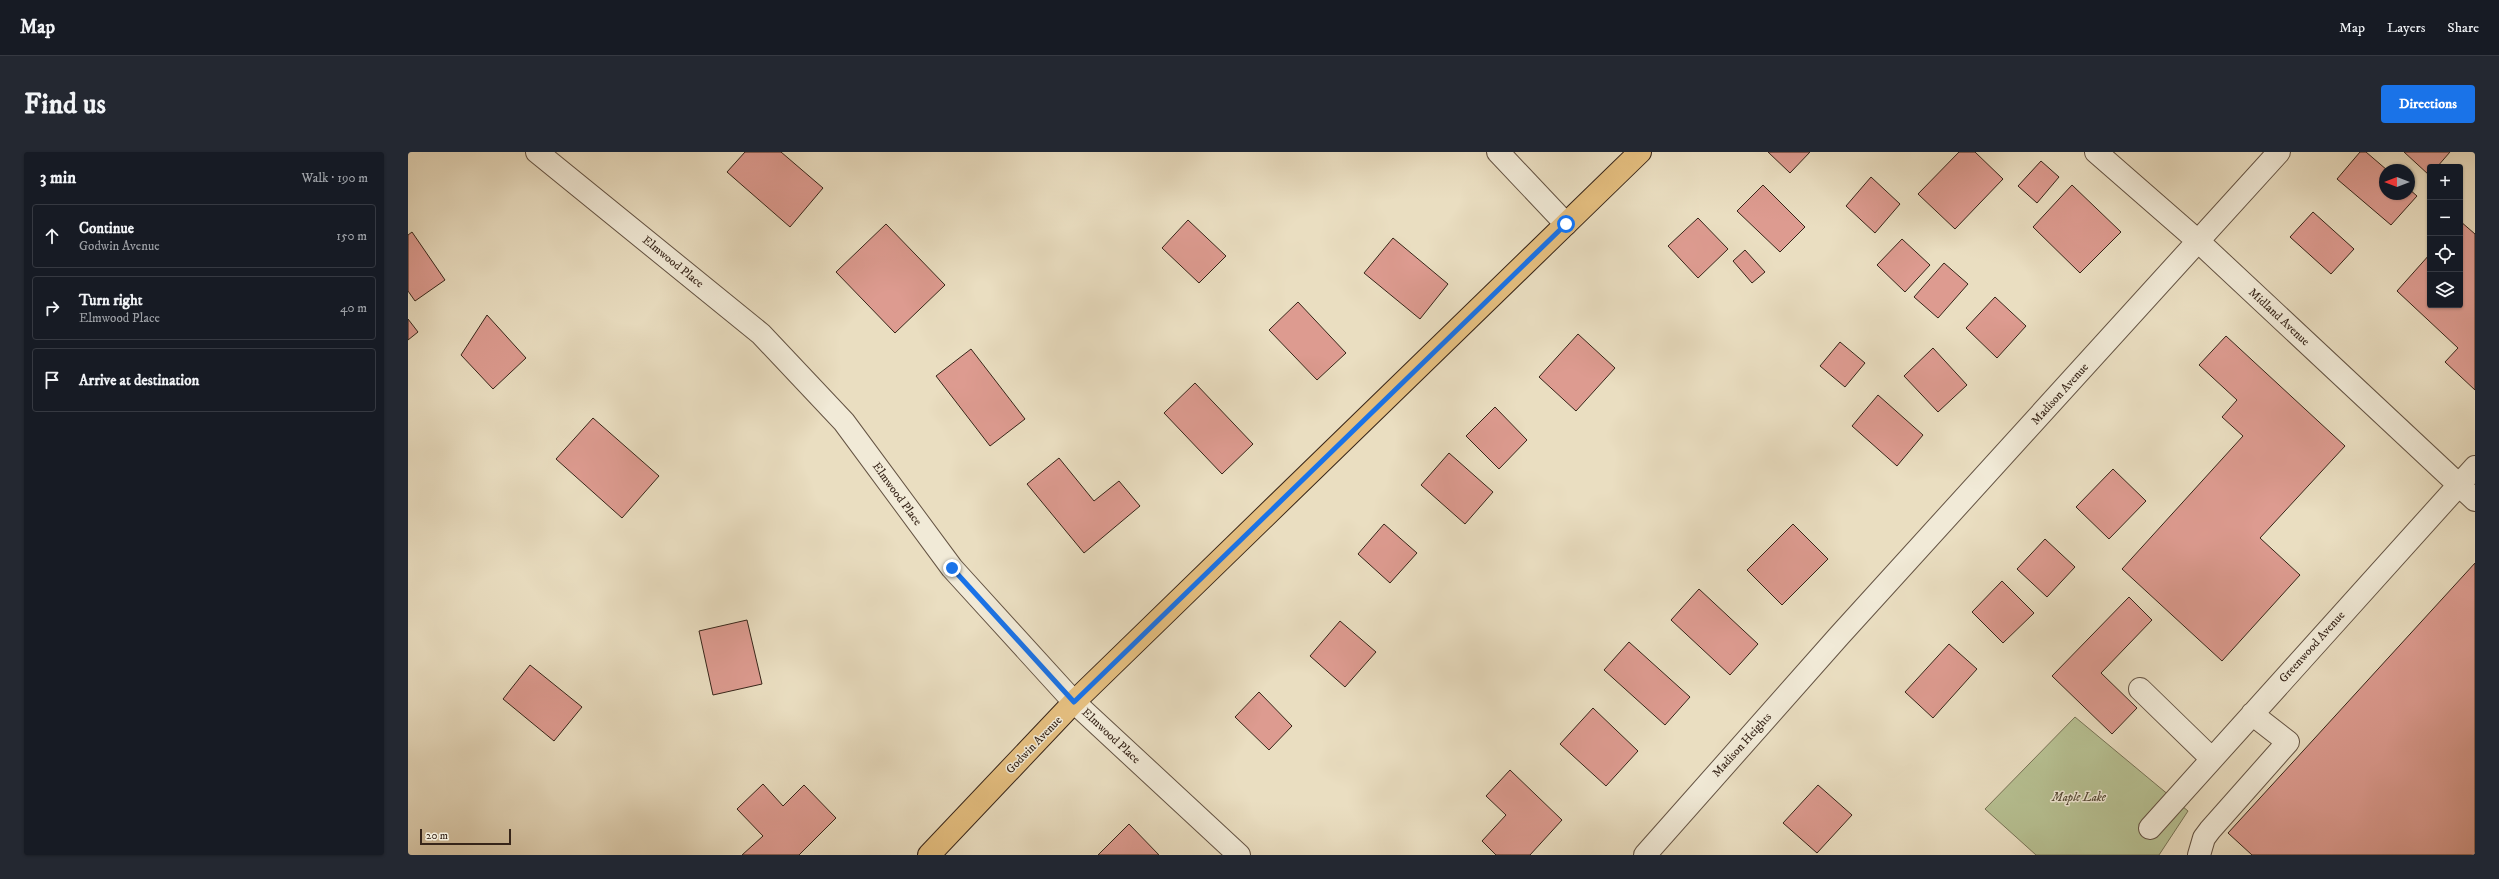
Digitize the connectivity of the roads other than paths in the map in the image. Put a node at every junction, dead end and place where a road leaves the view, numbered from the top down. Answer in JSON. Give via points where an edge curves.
{"nodes":[{"id":1,"x":537,"y":152,"type":"edge"},
{"id":2,"x":1498,"y":152,"type":"edge"},
{"id":3,"x":1640,"y":152,"type":"edge"},
{"id":4,"x":2096,"y":152,"type":"edge"},
{"id":5,"x":2280,"y":152,"type":"edge"},
{"id":6,"x":1566,"y":224,"type":"junction"},
{"id":7,"x":2198,"y":241,"type":"junction"},
{"id":8,"x":2475,"y":466,"type":"edge"},
{"id":9,"x":2458,"y":486,"type":"junction"},
{"id":10,"x":2475,"y":500,"type":"edge"},
{"id":11,"x":1840,"y":636,"type":"joint"},
{"id":12,"x":2140,"y":689,"type":"dead end"},
{"id":13,"x":1074,"y":702,"type":"junction"},
{"id":14,"x":2252,"y":714,"type":"junction"},
{"id":15,"x":2212,"y":759,"type":"junction"},
{"id":16,"x":2150,"y":828,"type":"dead end"},
{"id":17,"x":929,"y":855,"type":"edge"},
{"id":18,"x":1239,"y":855,"type":"edge"},
{"id":19,"x":1645,"y":855,"type":"edge"},
{"id":20,"x":2199,"y":855,"type":"edge"}],
"edges":[{"from":1,"to":13,"type":"street","name":"Elmwood Place","via":[[761,334],[844,422],[952,568]]},
{"from":2,"to":6,"type":"street"},
{"from":3,"to":6,"type":"main road","name":"Godwin Avenue"},
{"from":4,"to":7,"type":"street","name":"Midland Avenue"},
{"from":5,"to":7,"type":"street","name":"Madison Avenue"},
{"from":6,"to":13,"type":"main road","name":"Godwin Avenue"},
{"from":7,"to":9,"type":"street","name":"Midland Avenue"},
{"from":7,"to":11,"type":"street","name":"Madison Avenue"},
{"from":8,"to":9,"type":"street","name":"Greenwood Avenue"},
{"from":9,"to":10,"type":"street","name":"Midland Avenue"},
{"from":9,"to":14,"type":"street","name":"Greenwood Avenue"},
{"from":11,"to":19,"type":"street","name":"Madison Heights"},
{"from":12,"to":15,"type":"street"},
{"from":13,"to":17,"type":"main road","name":"Godwin Avenue"},
{"from":13,"to":18,"type":"street","name":"Elmwood Place"},
{"from":14,"to":15,"type":"street","name":"Greenwood Avenue"},
{"from":14,"to":20,"type":"street","via":[[2288,742],[2210,830],[2204,838]]},
{"from":15,"to":16,"type":"street","name":"Greenwood Avenue"}]}
